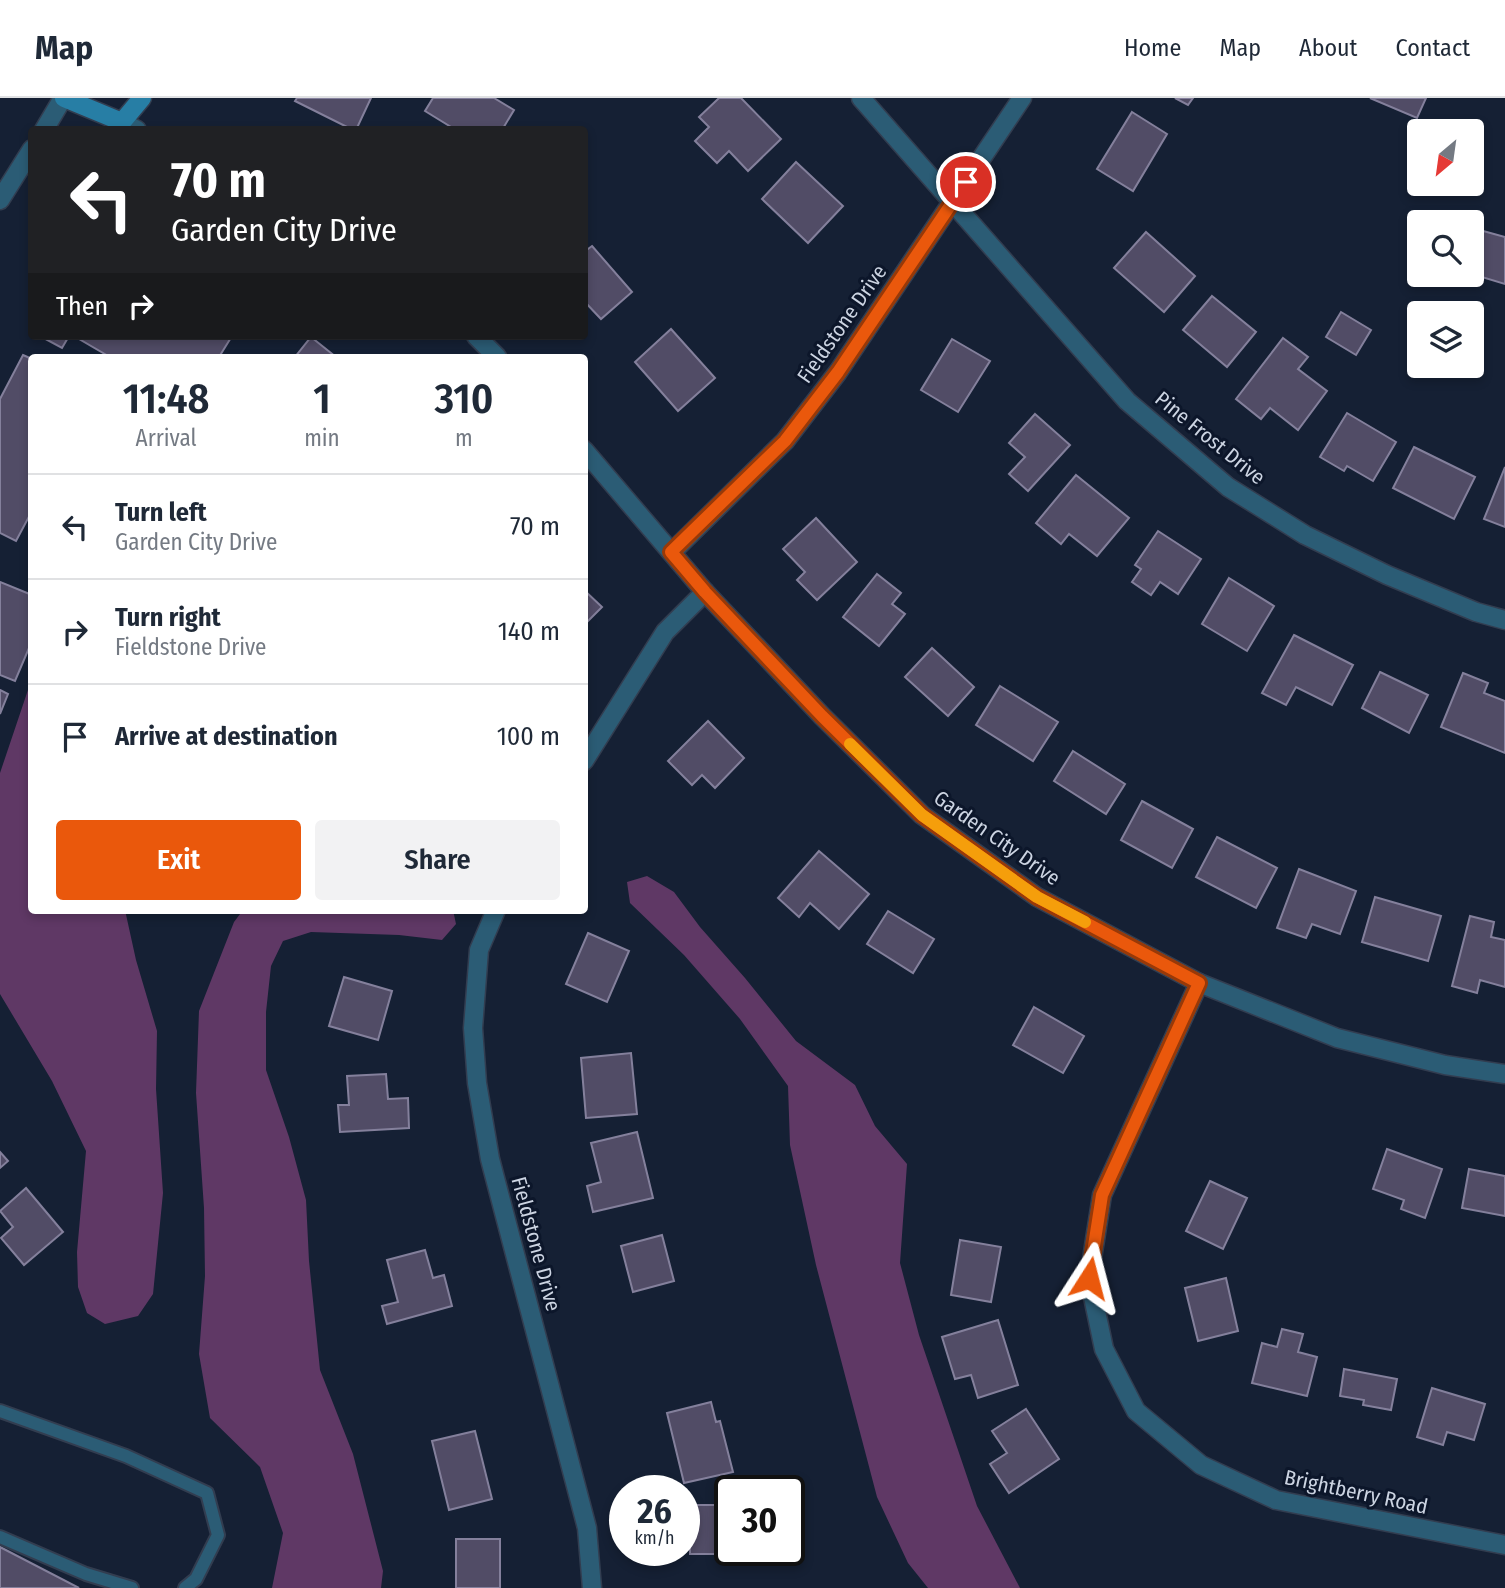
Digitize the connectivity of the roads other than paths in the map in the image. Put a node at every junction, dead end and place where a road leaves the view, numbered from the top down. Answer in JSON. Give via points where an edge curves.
{"nodes":[{"id":1,"x":63,"y":98,"type":"edge"},
{"id":2,"x":142,"y":98,"type":"edge"},
{"id":3,"x":861,"y":98,"type":"edge"},
{"id":4,"x":1022,"y":98,"type":"edge"},
{"id":5,"x":46,"y":126,"type":"edge"},
{"id":6,"x":130,"y":126,"type":"edge"},
{"id":7,"x":28,"y":155,"type":"edge"},
{"id":8,"x":0,"y":200,"type":"edge"},
{"id":9,"x":952,"y":203,"type":"junction"},
{"id":10,"x":480,"y":340,"type":"edge"},
{"id":11,"x":493,"y":354,"type":"edge"},
{"id":12,"x":588,"y":455,"type":"edge"},
{"id":13,"x":671,"y":552,"type":"junction"},
{"id":14,"x":705,"y":592,"type":"junction"},
{"id":15,"x":1505,"y":620,"type":"edge"},
{"id":16,"x":588,"y":755,"type":"edge"},
{"id":17,"x":494,"y":914,"type":"edge"},
{"id":18,"x":1199,"y":983,"type":"junction"},
{"id":19,"x":1505,"y":1074,"type":"edge"},
{"id":20,"x":0,"y":1410,"type":"edge"},
{"id":21,"x":0,"y":1537,"type":"edge"},
{"id":22,"x":1505,"y":1545,"type":"edge"},
{"id":23,"x":132,"y":1588,"type":"edge"},
{"id":24,"x":185,"y":1588,"type":"edge"},
{"id":25,"x":592,"y":1588,"type":"edge"}],
"edges":[{"from":1,"to":5,"type":"street"},
{"from":1,"to":6,"type":"street"},
{"from":2,"to":6,"type":"street"},
{"from":3,"to":9,"type":"street","name":"Pine Frost Drive"},
{"from":4,"to":9,"type":"street","name":"Fieldstone Drive"},
{"from":7,"to":8,"type":"street"},
{"from":9,"to":13,"type":"street","name":"Fieldstone Drive","via":[[838,372],[785,441]]},
{"from":9,"to":15,"type":"street","name":"Pine Frost Drive","via":[[1127,401],[1228,487],[1305,535],[1387,575]]},
{"from":10,"to":11,"type":"street"},
{"from":12,"to":13,"type":"street","name":"Garden City Drive"},
{"from":13,"to":14,"type":"street","name":"Garden City Drive"},
{"from":14,"to":16,"type":"street","via":[[665,632]]},
{"from":14,"to":18,"type":"street","name":"Garden City Drive","via":[[922,815],[1037,897]]},
{"from":17,"to":25,"type":"street","name":"Fieldstone Drive","via":[[479,950],[473,1028],[477,1083],[489,1159],[587,1528]]},
{"from":18,"to":19,"type":"street","name":"Garden City Drive","via":[[1337,1038],[1445,1065]]},
{"from":18,"to":22,"type":"street","name":"Brightberry Road","via":[[1102,1195],[1089,1278],[1104,1349],[1136,1411],[1201,1465],[1276,1500]]},
{"from":20,"to":24,"type":"lane","via":[[126,1456],[207,1493],[218,1535],[196,1579]]},
{"from":21,"to":23,"type":"lane","via":[[86,1574]]}]}
